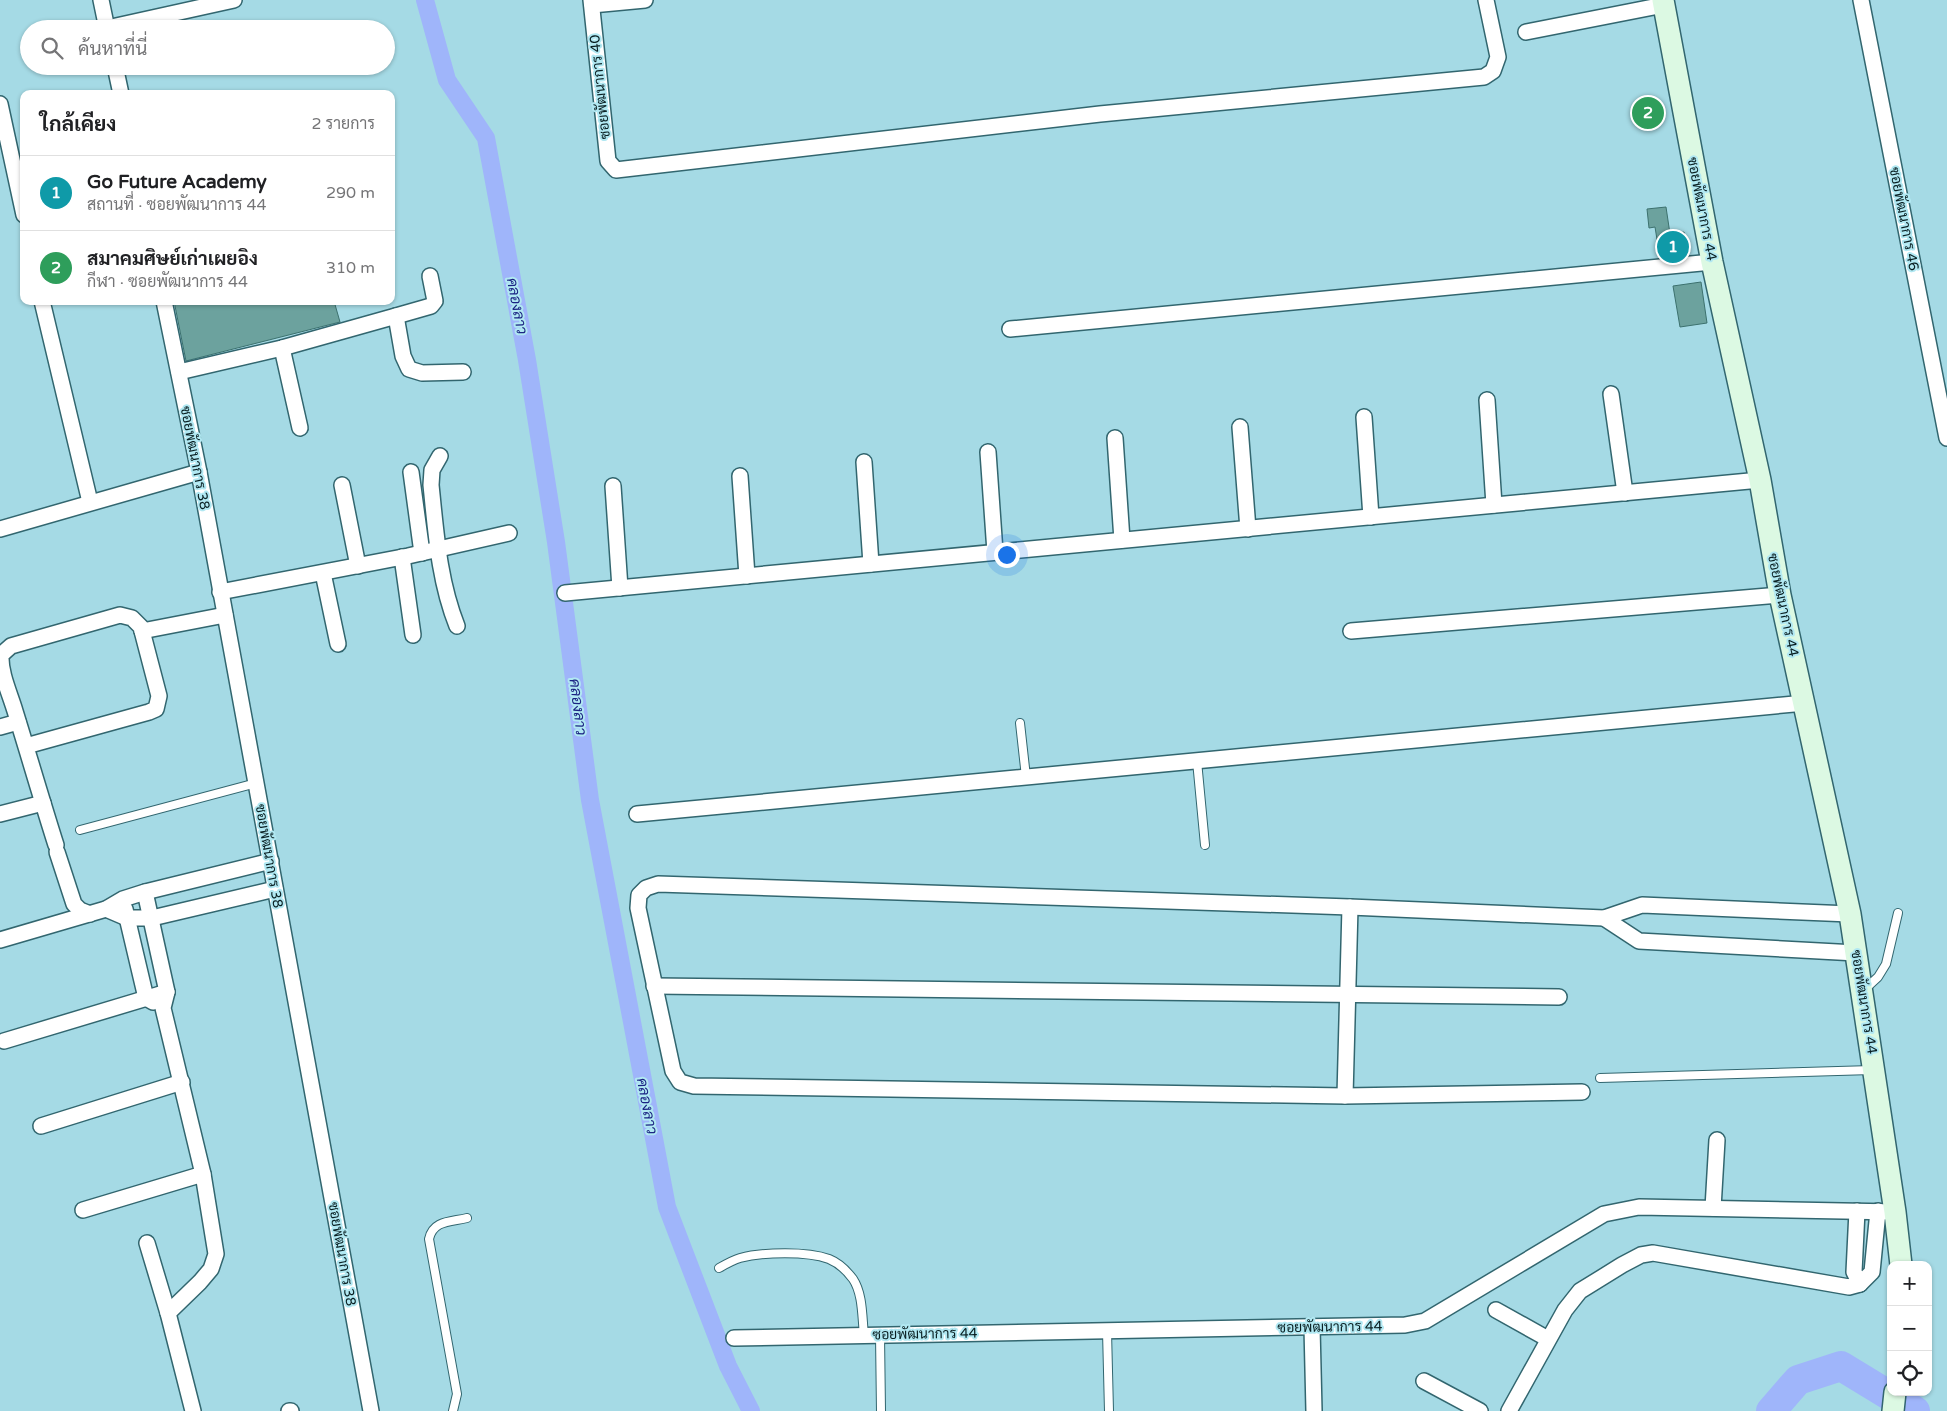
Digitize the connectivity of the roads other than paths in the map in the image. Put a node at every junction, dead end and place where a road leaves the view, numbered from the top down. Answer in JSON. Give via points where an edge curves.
{"nodes":[{"id":1,"x":101,"y":0,"type":"edge"},
{"id":2,"x":234,"y":0,"type":"edge"},
{"id":3,"x":645,"y":0,"type":"edge"},
{"id":4,"x":1486,"y":0,"type":"edge"},
{"id":5,"x":1861,"y":0,"type":"edge"},
{"id":6,"x":1663,"y":2,"type":"edge"},
{"id":7,"x":592,"y":3,"type":"edge"},
{"id":8,"x":105,"y":20,"type":"edge"},
{"id":9,"x":146,"y":20,"type":"edge"},
{"id":10,"x":1526,"y":32,"type":"dead end"},
{"id":11,"x":117,"y":75,"type":"edge"},
{"id":12,"x":120,"y":90,"type":"edge"},
{"id":13,"x":0,"y":104,"type":"edge"},
{"id":14,"x":20,"y":196,"type":"edge"},
{"id":15,"x":1712,"y":262,"type":"junction"},
{"id":16,"x":430,"y":276,"type":"dead end"},
{"id":17,"x":43,"y":305,"type":"edge"},
{"id":18,"x":165,"y":305,"type":"edge"},
{"id":19,"x":396,"y":316,"type":"junction"},
{"id":20,"x":1010,"y":329,"type":"dead end"},
{"id":21,"x":282,"y":348,"type":"junction"},
{"id":22,"x":179,"y":372,"type":"junction"},
{"id":23,"x":463,"y":372,"type":"dead end"},
{"id":24,"x":1612,"y":394,"type":"dead end"},
{"id":25,"x":1487,"y":400,"type":"dead end"},
{"id":26,"x":1364,"y":417,"type":"dead end"},
{"id":27,"x":1240,"y":427,"type":"dead end"},
{"id":28,"x":300,"y":428,"type":"dead end"},
{"id":29,"x":1115,"y":438,"type":"dead end"},
{"id":30,"x":1947,"y":438,"type":"edge"},
{"id":31,"x":988,"y":452,"type":"dead end"},
{"id":32,"x":440,"y":456,"type":"dead end"},
{"id":33,"x":864,"y":462,"type":"dead end"},
{"id":34,"x":199,"y":472,"type":"junction"},
{"id":35,"x":412,"y":472,"type":"dead end"},
{"id":36,"x":740,"y":476,"type":"dead end"},
{"id":37,"x":1760,"y":480,"type":"junction"},
{"id":38,"x":342,"y":485,"type":"dead end"},
{"id":39,"x":613,"y":486,"type":"dead end"},
{"id":40,"x":1625,"y":493,"type":"junction"},
{"id":41,"x":90,"y":502,"type":"junction"},
{"id":42,"x":1494,"y":505,"type":"junction"},
{"id":43,"x":1371,"y":517,"type":"junction"},
{"id":44,"x":0,"y":529,"type":"edge"},
{"id":45,"x":1248,"y":529,"type":"junction"},
{"id":46,"x":510,"y":533,"type":"dead end"},
{"id":47,"x":1122,"y":540,"type":"junction"},
{"id":48,"x":438,"y":550,"type":"junction"},
{"id":49,"x":995,"y":552,"type":"junction"},
{"id":50,"x":422,"y":553,"type":"junction"},
{"id":51,"x":402,"y":558,"type":"junction"},
{"id":52,"x":871,"y":564,"type":"junction"},
{"id":53,"x":358,"y":566,"type":"junction"},
{"id":54,"x":323,"y":573,"type":"junction"},
{"id":55,"x":747,"y":576,"type":"junction"},
{"id":56,"x":620,"y":588,"type":"junction"},
{"id":57,"x":220,"y":592,"type":"junction"},
{"id":58,"x":565,"y":593,"type":"dead end"},
{"id":59,"x":1780,"y":595,"type":"junction"},
{"id":60,"x":224,"y":615,"type":"junction"},
{"id":61,"x":457,"y":626,"type":"dead end"},
{"id":62,"x":142,"y":631,"type":"junction"},
{"id":63,"x":1351,"y":631,"type":"dead end"},
{"id":64,"x":413,"y":634,"type":"dead end"},
{"id":65,"x":338,"y":644,"type":"dead end"},
{"id":66,"x":1805,"y":703,"type":"junction"},
{"id":67,"x":18,"y":722,"type":"junction"},
{"id":68,"x":1020,"y":723,"type":"dead end"},
{"id":69,"x":0,"y":727,"type":"edge"},
{"id":70,"x":26,"y":746,"type":"junction"},
{"id":71,"x":1197,"y":761,"type":"junction"},
{"id":72,"x":1026,"y":777,"type":"junction"},
{"id":73,"x":256,"y":783,"type":"junction"},
{"id":74,"x":43,"y":803,"type":"junction"},
{"id":75,"x":0,"y":814,"type":"edge"},
{"id":76,"x":638,"y":814,"type":"dead end"},
{"id":77,"x":80,"y":830,"type":"dead end"},
{"id":78,"x":1205,"y":845,"type":"dead end"},
{"id":79,"x":271,"y":861,"type":"junction"},
{"id":80,"x":275,"y":889,"type":"junction"},
{"id":81,"x":145,"y":892,"type":"junction"},
{"id":82,"x":123,"y":899,"type":"junction"},
{"id":83,"x":1350,"y":907,"type":"junction"},
{"id":84,"x":106,"y":909,"type":"junction"},
{"id":85,"x":1898,"y":913,"type":"dead end"},
{"id":86,"x":90,"y":914,"type":"junction"},
{"id":87,"x":1850,"y":914,"type":"junction"},
{"id":88,"x":127,"y":918,"type":"junction"},
{"id":89,"x":152,"y":918,"type":"junction"},
{"id":90,"x":1604,"y":918,"type":"junction"},
{"id":91,"x":0,"y":940,"type":"edge"},
{"id":92,"x":1856,"y":953,"type":"junction"},
{"id":93,"x":654,"y":986,"type":"junction"},
{"id":94,"x":1862,"y":991,"type":"junction"},
{"id":95,"x":167,"y":992,"type":"junction"},
{"id":96,"x":1348,"y":996,"type":"junction"},
{"id":97,"x":1559,"y":996,"type":"dead end"},
{"id":98,"x":146,"y":998,"type":"junction"},
{"id":99,"x":163,"y":1008,"type":"junction"},
{"id":100,"x":4,"y":1041,"type":"dead end"},
{"id":101,"x":1874,"y":1070,"type":"junction"},
{"id":102,"x":1600,"y":1078,"type":"dead end"},
{"id":103,"x":182,"y":1082,"type":"junction"},
{"id":104,"x":1582,"y":1092,"type":"dead end"},
{"id":105,"x":1345,"y":1096,"type":"junction"},
{"id":106,"x":42,"y":1126,"type":"dead end"},
{"id":107,"x":1717,"y":1140,"type":"dead end"},
{"id":108,"x":204,"y":1174,"type":"junction"},
{"id":109,"x":1712,"y":1208,"type":"junction"},
{"id":110,"x":83,"y":1210,"type":"dead end"},
{"id":111,"x":1857,"y":1211,"type":"junction"},
{"id":112,"x":1887,"y":1212,"type":"junction"},
{"id":113,"x":467,"y":1218,"type":"dead end"},
{"id":114,"x":148,"y":1242,"type":"dead end"},
{"id":115,"x":1900,"y":1261,"type":"edge"},
{"id":116,"x":720,"y":1268,"type":"dead end"},
{"id":117,"x":1860,"y":1284,"type":"junction"},
{"id":118,"x":1496,"y":1310,"type":"dead end"},
{"id":119,"x":168,"y":1312,"type":"junction"},
{"id":120,"x":1312,"y":1327,"type":"junction"},
{"id":121,"x":1107,"y":1331,"type":"junction"},
{"id":122,"x":864,"y":1335,"type":"junction"},
{"id":123,"x":880,"y":1335,"type":"junction"},
{"id":124,"x":734,"y":1338,"type":"dead end"},
{"id":125,"x":1548,"y":1339,"type":"junction"},
{"id":126,"x":1424,"y":1381,"type":"dead end"},
{"id":127,"x":1895,"y":1396,"type":"edge"},
{"id":128,"x":193,"y":1411,"type":"edge"},
{"id":129,"x":371,"y":1411,"type":"edge"},
{"id":130,"x":453,"y":1411,"type":"edge"},
{"id":131,"x":881,"y":1411,"type":"edge"},
{"id":132,"x":1109,"y":1411,"type":"edge"},
{"id":133,"x":1314,"y":1411,"type":"edge"},
{"id":134,"x":1480,"y":1411,"type":"edge"},
{"id":135,"x":1509,"y":1411,"type":"edge"},
{"id":136,"x":1893,"y":1411,"type":"edge"}],
"edges":[{"from":1,"to":8,"type":"street"},
{"from":2,"to":9,"type":"street"},
{"from":3,"to":7,"type":"street"},
{"from":4,"to":7,"type":"street","name":"ซอยพัฒนาการ 40","via":[[1498,57],[1493,70],[1484,77],[1100,114],[616,170],[608,161]]},
{"from":5,"to":30,"type":"street","name":"ซอยพัฒนาการ 46"},
{"from":6,"to":10,"type":"street"},
{"from":6,"to":15,"type":"street","name":"ซอยพัฒนาการ 44"},
{"from":11,"to":12,"type":"street"},
{"from":13,"to":14,"type":"street"},
{"from":15,"to":20,"type":"street"},
{"from":15,"to":37,"type":"street","name":"ซอยพัฒนาการ 44"},
{"from":16,"to":19,"type":"street","via":[[435,301],[431,306]]},
{"from":17,"to":41,"type":"street"},
{"from":18,"to":22,"type":"street","name":"ซอยพัฒนาการ 38"},
{"from":19,"to":21,"type":"street"},
{"from":19,"to":23,"type":"street","via":[[402,356],[409,369],[422,373]]},
{"from":21,"to":22,"type":"street"},
{"from":21,"to":28,"type":"street"},
{"from":22,"to":34,"type":"street","name":"ซอยพัฒนาการ 38"},
{"from":24,"to":40,"type":"street"},
{"from":25,"to":42,"type":"street"},
{"from":26,"to":43,"type":"street"},
{"from":27,"to":45,"type":"street"},
{"from":29,"to":47,"type":"street"},
{"from":31,"to":49,"type":"street"},
{"from":32,"to":48,"type":"street","via":[[434,463],[432,476]]},
{"from":33,"to":52,"type":"street"},
{"from":34,"to":41,"type":"street"},
{"from":34,"to":57,"type":"street","name":"ซอยพัฒนาการ 38"},
{"from":35,"to":50,"type":"street"},
{"from":36,"to":55,"type":"street"},
{"from":37,"to":40,"type":"street"},
{"from":37,"to":59,"type":"street","name":"ซอยพัฒนาการ 44"},
{"from":38,"to":53,"type":"street"},
{"from":39,"to":56,"type":"street"},
{"from":40,"to":42,"type":"street"},
{"from":41,"to":44,"type":"street"},
{"from":42,"to":43,"type":"street"},
{"from":43,"to":45,"type":"street"},
{"from":45,"to":47,"type":"street"},
{"from":46,"to":48,"type":"street"},
{"from":47,"to":49,"type":"street"},
{"from":48,"to":50,"type":"street"},
{"from":48,"to":61,"type":"street","via":[[446,597]]},
{"from":49,"to":52,"type":"street"},
{"from":50,"to":51,"type":"street"},
{"from":51,"to":53,"type":"street"},
{"from":51,"to":64,"type":"street"},
{"from":52,"to":55,"type":"street"},
{"from":53,"to":54,"type":"street"},
{"from":54,"to":57,"type":"street"},
{"from":54,"to":65,"type":"street"},
{"from":55,"to":56,"type":"street"},
{"from":56,"to":58,"type":"street"},
{"from":57,"to":60,"type":"street","name":"ซอยพัฒนาการ 38"},
{"from":59,"to":63,"type":"street"},
{"from":59,"to":66,"type":"street","name":"ซอยพัฒนาการ 44"},
{"from":60,"to":62,"type":"street"},
{"from":60,"to":73,"type":"street","name":"ซอยพัฒนาการ 38"},
{"from":62,"to":67,"type":"street","via":[[136,621],[120,615],[7,647],[0,661]]},
{"from":62,"to":70,"type":"street","via":[[159,696],[154,710]]},
{"from":66,"to":71,"type":"street"},
{"from":66,"to":87,"type":"street","name":"ซอยพัฒนาการ 44"},
{"from":67,"to":69,"type":"street"},
{"from":67,"to":70,"type":"street"},
{"from":68,"to":72,"type":"lane"},
{"from":70,"to":74,"type":"street"},
{"from":71,"to":72,"type":"street"},
{"from":71,"to":78,"type":"lane"},
{"from":72,"to":76,"type":"street"},
{"from":73,"to":77,"type":"lane"},
{"from":73,"to":79,"type":"street","name":"ซอยพัฒนาการ 38"},
{"from":74,"to":75,"type":"street"},
{"from":74,"to":86,"type":"street","via":[[74,904]]},
{"from":79,"to":80,"type":"street","name":"ซอยพัฒนาการ 38"},
{"from":79,"to":81,"type":"street"},
{"from":80,"to":89,"type":"street"},
{"from":80,"to":129,"type":"street","name":"ซอยพัฒนาการ 38"},
{"from":81,"to":82,"type":"street"},
{"from":81,"to":89,"type":"street"},
{"from":82,"to":84,"type":"street"},
{"from":82,"to":88,"type":"street"},
{"from":83,"to":90,"type":"street"},
{"from":83,"to":93,"type":"street","via":[[658,884],[646,888],[639,895],[638,908]]},
{"from":83,"to":96,"type":"street"},
{"from":84,"to":86,"type":"street"},
{"from":84,"to":88,"type":"street"},
{"from":85,"to":94,"type":"lane","via":[[1886,964],[1878,977]]},
{"from":86,"to":91,"type":"street"},
{"from":87,"to":90,"type":"street","via":[[1642,905]]},
{"from":87,"to":92,"type":"street","name":"ซอยพัฒนาการ 44"},
{"from":88,"to":89,"type":"street"},
{"from":88,"to":98,"type":"street"},
{"from":89,"to":95,"type":"street"},
{"from":90,"to":92,"type":"street","via":[[1640,941]]},
{"from":92,"to":94,"type":"street","name":"ซอยพัฒนาการ 44"},
{"from":93,"to":96,"type":"street"},
{"from":93,"to":105,"type":"street","via":[[673,1071],[680,1082],[694,1086]]},
{"from":94,"to":101,"type":"street","name":"ซอยพัฒนาการ 44"},
{"from":95,"to":98,"type":"street"},
{"from":95,"to":99,"type":"street"},
{"from":96,"to":97,"type":"street"},
{"from":96,"to":105,"type":"street"},
{"from":98,"to":99,"type":"street"},
{"from":98,"to":100,"type":"street"},
{"from":99,"to":103,"type":"street"},
{"from":101,"to":102,"type":"lane"},
{"from":101,"to":112,"type":"street","name":"ซอยพัฒนาการ 44"},
{"from":103,"to":106,"type":"street"},
{"from":103,"to":108,"type":"street"},
{"from":104,"to":105,"type":"street"},
{"from":107,"to":109,"type":"street"},
{"from":108,"to":110,"type":"street"},
{"from":108,"to":119,"type":"street","via":[[216,1254],[200,1282]]},
{"from":109,"to":111,"type":"street","name":"ซอยพัฒนาการ 44"},
{"from":109,"to":120,"type":"street","name":"ซอยพัฒนาการ 44","via":[[1639,1207],[1604,1214],[1425,1321],[1405,1325]]},
{"from":111,"to":112,"type":"street","name":"ซอยพัฒนาการ 44"},
{"from":111,"to":117,"type":"street","via":[[1854,1272]]},
{"from":112,"to":115,"type":"street","name":"ซอยพัฒนาการ 44"},
{"from":112,"to":117,"type":"street","via":[[1872,1272]]},
{"from":113,"to":130,"type":"lane","via":[[438,1224],[429,1239],[457,1394]]},
{"from":114,"to":119,"type":"street"},
{"from":116,"to":122,"type":"lane","via":[[739,1258],[755,1255],[798,1254],[829,1259],[844,1268],[854,1280],[861,1302]]},
{"from":117,"to":125,"type":"street","via":[[1849,1287],[1654,1253],[1641,1255],[1580,1291]]},
{"from":118,"to":125,"type":"street"},
{"from":119,"to":128,"type":"street"},
{"from":120,"to":121,"type":"street","name":"ซอยพัฒนาการ 44"},
{"from":120,"to":133,"type":"street"},
{"from":121,"to":123,"type":"street","name":"ซอยพัฒนาการ 44"},
{"from":121,"to":132,"type":"lane"},
{"from":122,"to":123,"type":"street","name":"ซอยพัฒนาการ 44"},
{"from":122,"to":124,"type":"street","name":"ซอยพัฒนาการ 44"},
{"from":123,"to":131,"type":"lane"},
{"from":125,"to":135,"type":"street"},
{"from":126,"to":134,"type":"street"},
{"from":127,"to":136,"type":"street"}]}
